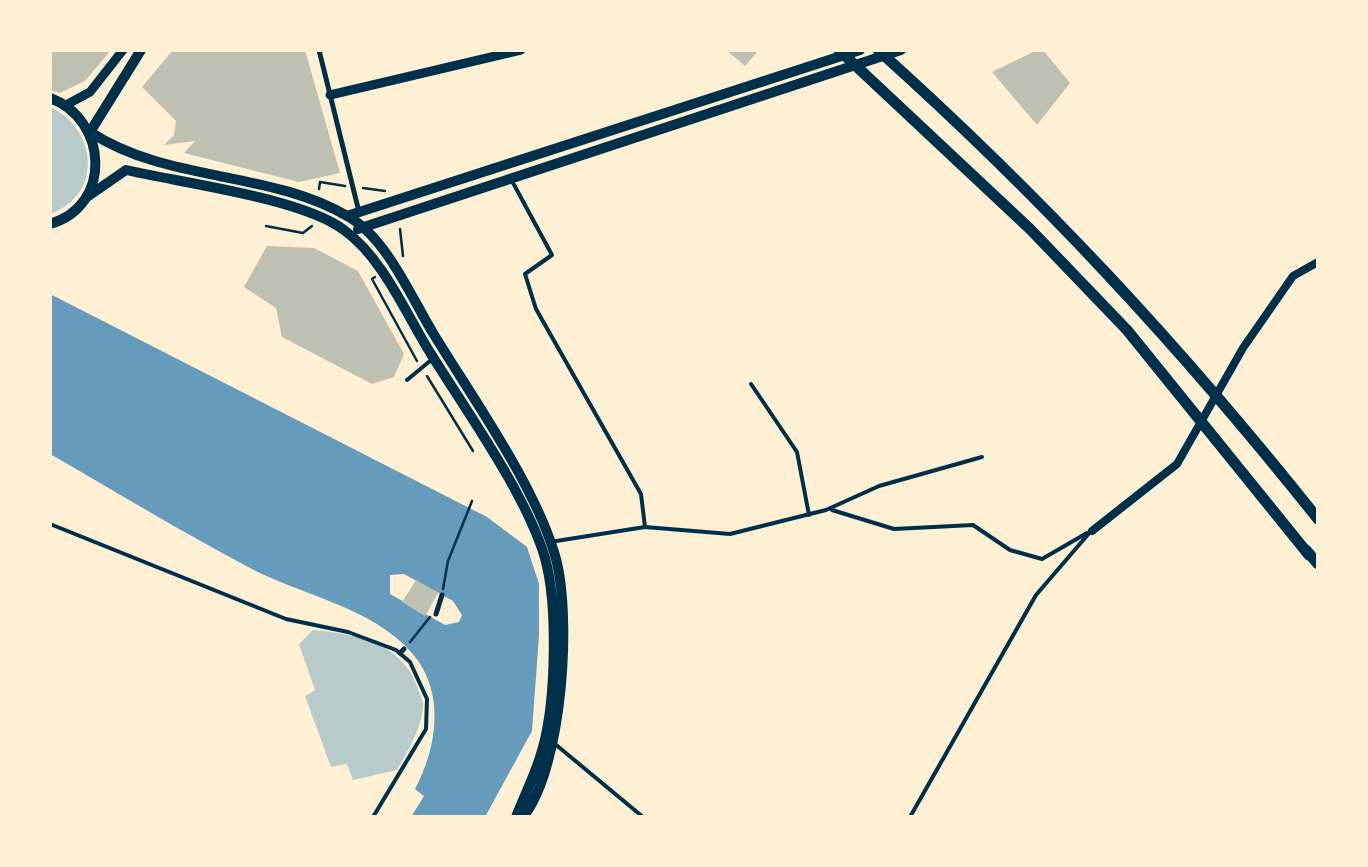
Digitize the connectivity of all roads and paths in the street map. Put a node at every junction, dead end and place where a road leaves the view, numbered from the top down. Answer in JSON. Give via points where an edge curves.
{"nodes":[{"id":1,"x":123,"y":50,"type":"edge"},
{"id":2,"x":141,"y":50,"type":"edge"},
{"id":3,"x":319,"y":50,"type":"edge"},
{"id":4,"x":522,"y":50,"type":"edge"},
{"id":5,"x":839,"y":50,"type":"edge"},
{"id":6,"x":860,"y":50,"type":"edge"},
{"id":7,"x":878,"y":50,"type":"edge"},
{"id":8,"x":900,"y":50,"type":"edge"},
{"id":9,"x":330,"y":95,"type":"junction"},
{"id":10,"x":50,"y":98,"type":"edge"},
{"id":11,"x":66,"y":105,"type":"junction"},
{"id":12,"x":90,"y":132,"type":"junction"},
{"id":13,"x":510,"y":176,"type":"junction"},
{"id":14,"x":336,"y":184,"type":"dead end"},
{"id":15,"x":319,"y":189,"type":"dead end"},
{"id":16,"x":87,"y":197,"type":"junction"},
{"id":17,"x":353,"y":214,"type":"junction"},
{"id":18,"x":50,"y":224,"type":"edge"},
{"id":19,"x":363,"y":227,"type":"junction"},
{"id":20,"x":348,"y":232,"type":"junction"},
{"id":21,"x":401,"y":233,"type":"dead end"},
{"id":22,"x":403,"y":262,"type":"dead end"},
{"id":23,"x":1318,"y":262,"type":"edge"},
{"id":24,"x":376,"y":266,"type":"junction"},
{"id":25,"x":372,"y":279,"type":"dead end"},
{"id":26,"x":434,"y":358,"type":"junction"},
{"id":27,"x":421,"y":368,"type":"junction"},
{"id":28,"x":406,"y":380,"type":"dead end"},
{"id":29,"x":751,"y":384,"type":"dead end"},
{"id":30,"x":473,"y":451,"type":"dead end"},
{"id":31,"x":982,"y":457,"type":"dead end"},
{"id":32,"x":472,"y":501,"type":"dead end"},
{"id":33,"x":826,"y":510,"type":"junction"},
{"id":34,"x":808,"y":514,"type":"junction"},
{"id":35,"x":1318,"y":519,"type":"edge"},
{"id":36,"x":50,"y":524,"type":"edge"},
{"id":37,"x":645,"y":527,"type":"junction"},
{"id":38,"x":1092,"y":530,"type":"junction"},
{"id":39,"x":545,"y":542,"type":"junction"},
{"id":40,"x":1318,"y":567,"type":"edge"},
{"id":41,"x":442,"y":595,"type":"joint"},
{"id":42,"x":436,"y":614,"type":"joint"},
{"id":43,"x":402,"y":651,"type":"junction"},
{"id":44,"x":555,"y":744,"type":"junction"},
{"id":45,"x":529,"y":800,"type":"junction"},
{"id":46,"x":374,"y":817,"type":"edge"},
{"id":47,"x":520,"y":817,"type":"edge"},
{"id":48,"x":532,"y":817,"type":"edge"},
{"id":49,"x":643,"y":817,"type":"edge"},
{"id":50,"x":910,"y":817,"type":"edge"}],
"edges":[{"from":1,"to":11,"type":"street","via":[[90,92]]},
{"from":2,"to":12,"type":"main road"},
{"from":3,"to":9,"type":"street"},
{"from":4,"to":9,"type":"street"},
{"from":5,"to":40,"type":"main road","via":[[1127,330]]},
{"from":6,"to":17,"type":"main road"},
{"from":7,"to":35,"type":"main road","via":[[1055,214],[1235,414]]},
{"from":8,"to":13,"type":"main road"},
{"from":9,"to":17,"type":"street"},
{"from":10,"to":11,"type":"main road"},
{"from":11,"to":12,"type":"main road"},
{"from":12,"to":16,"type":"main road","via":[[96,165]]},
{"from":12,"to":17,"type":"main road","via":[[129,156]]},
{"from":13,"to":19,"type":"main road"},
{"from":13,"to":37,"type":"lane","via":[[552,255],[525,274],[536,309],[641,494]]},
{"from":14,"to":15,"type":"path","via":[[320,182]]},
{"from":16,"to":18,"type":"main road","via":[[75,212]]},
{"from":16,"to":20,"type":"main road","via":[[126,170],[299,210]]},
{"from":17,"to":19,"type":"main road"},
{"from":19,"to":20,"type":"main road"},
{"from":19,"to":24,"type":"street"},
{"from":19,"to":39,"type":"main road","via":[[485,418]]},
{"from":20,"to":24,"type":"main road"},
{"from":21,"to":22,"type":"path"},
{"from":23,"to":38,"type":"street","via":[[1283,290],[1177,464]]},
{"from":24,"to":26,"type":"main road"},
{"from":25,"to":27,"type":"path"},
{"from":26,"to":27,"type":"lane"},
{"from":26,"to":39,"type":"main road"},
{"from":27,"to":28,"type":"lane"},
{"from":27,"to":30,"type":"path"},
{"from":29,"to":34,"type":"lane","via":[[797,452]]},
{"from":31,"to":33,"type":"lane","via":[[879,486]]},
{"from":32,"to":41,"type":"path"},
{"from":33,"to":34,"type":"lane"},
{"from":33,"to":38,"type":"lane","via":[[894,530],[973,525],[1010,550],[1042,559]]},
{"from":34,"to":37,"type":"lane","via":[[730,534]]},
{"from":36,"to":43,"type":"lane","via":[[274,615]]},
{"from":37,"to":39,"type":"lane"},
{"from":38,"to":50,"type":"lane","via":[[1036,595]]},
{"from":39,"to":44,"type":"main road","via":[[559,585]]},
{"from":39,"to":45,"type":"main road","via":[[549,718]]},
{"from":41,"to":42,"type":"street"},
{"from":42,"to":43,"type":"path"},
{"from":43,"to":46,"type":"lane","via":[[427,699],[426,729]]},
{"from":44,"to":45,"type":"main road"},
{"from":44,"to":49,"type":"lane"},
{"from":45,"to":47,"type":"main road"},
{"from":45,"to":48,"type":"main road"}]}
